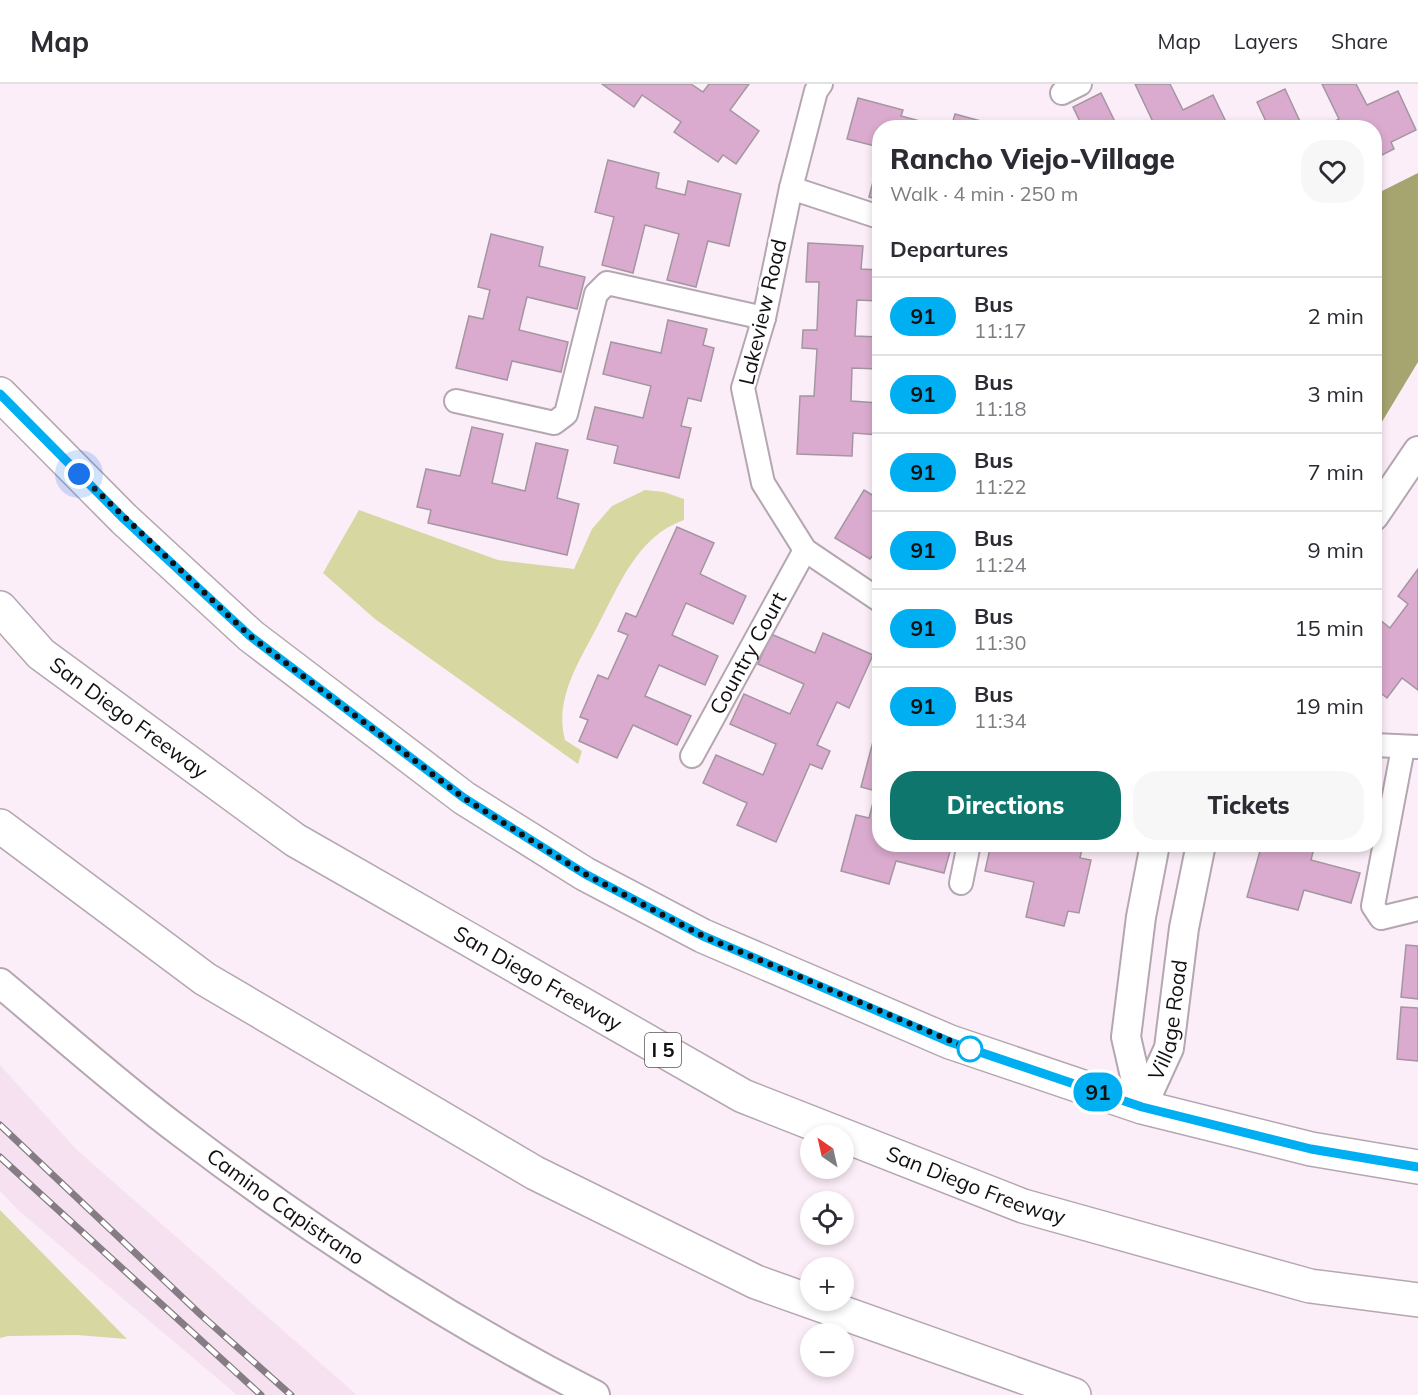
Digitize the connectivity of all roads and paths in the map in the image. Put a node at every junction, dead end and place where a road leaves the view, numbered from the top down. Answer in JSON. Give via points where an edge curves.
{"nodes":[{"id":1,"x":814,"y":86,"type":"edge"},
{"id":2,"x":791,"y":188,"type":"junction"},
{"id":3,"x":872,"y":215,"type":"edge"},
{"id":4,"x":764,"y":318,"type":"junction"},
{"id":5,"x":0,"y":394,"type":"edge"},
{"id":6,"x":456,"y":401,"type":"dead end"},
{"id":7,"x":1418,"y":451,"type":"edge"},
{"id":8,"x":1382,"y":504,"type":"edge"},
{"id":9,"x":805,"y":550,"type":"junction"},
{"id":10,"x":872,"y":595,"type":"edge"},
{"id":11,"x":0,"y":608,"type":"edge"},
{"id":12,"x":1382,"y":745,"type":"edge"},
{"id":13,"x":1411,"y":747,"type":"edge"},
{"id":14,"x":692,"y":756,"type":"dead end"},
{"id":15,"x":0,"y":826,"type":"edge"},
{"id":16,"x":967,"y":852,"type":"edge"},
{"id":17,"x":1153,"y":852,"type":"edge"},
{"id":18,"x":1199,"y":852,"type":"edge"},
{"id":19,"x":961,"y":883,"type":"dead end"},
{"id":20,"x":1418,"y":909,"type":"edge"},
{"id":21,"x":0,"y":983,"type":"edge"},
{"id":22,"x":1142,"y":1107,"type":"junction"},
{"id":23,"x":1418,"y":1167,"type":"edge"},
{"id":24,"x":1418,"y":1300,"type":"edge"},
{"id":25,"x":595,"y":1395,"type":"edge"},
{"id":26,"x":1074,"y":1395,"type":"edge"}],
"edges":[{"from":1,"to":2,"type":"street","name":"Lakeview Road"},
{"from":2,"to":3,"type":"street"},
{"from":2,"to":4,"type":"street","name":"Lakeview Road"},
{"from":4,"to":6,"type":"street","via":[[607,283],[596,294],[566,414],[554,423]]},
{"from":4,"to":9,"type":"street","name":"Lakeview Road","via":[[743,388],[763,483]]},
{"from":5,"to":22,"type":"main road","via":[[124,519],[250,636],[464,798],[585,874],[703,936],[950,1042]]},
{"from":7,"to":8,"type":"street"},
{"from":9,"to":10,"type":"street","name":"Lakeview Road"},
{"from":9,"to":14,"type":"street","name":"Country Court"},
{"from":11,"to":24,"type":"main road","name":"San Diego Freeway","number":"I 5","via":[[41,654],[295,840],[743,1096],[1023,1206],[1310,1286]]},
{"from":12,"to":13,"type":"street"},
{"from":13,"to":20,"type":"street","via":[[1373,906],[1381,918]]},
{"from":15,"to":26,"type":"main road","via":[[205,979],[535,1173],[756,1282]]},
{"from":16,"to":19,"type":"street"},
{"from":17,"to":22,"type":"street","name":"Village Road","via":[[1126,1037]]},
{"from":18,"to":22,"type":"street","name":"Village Road","via":[[1184,928],[1169,1048]]},
{"from":21,"to":25,"type":"street","name":"Camino Capistrano","via":[[181,1133],[266,1194],[401,1287]]},
{"from":22,"to":23,"type":"main road","via":[[1311,1149]]}]}
